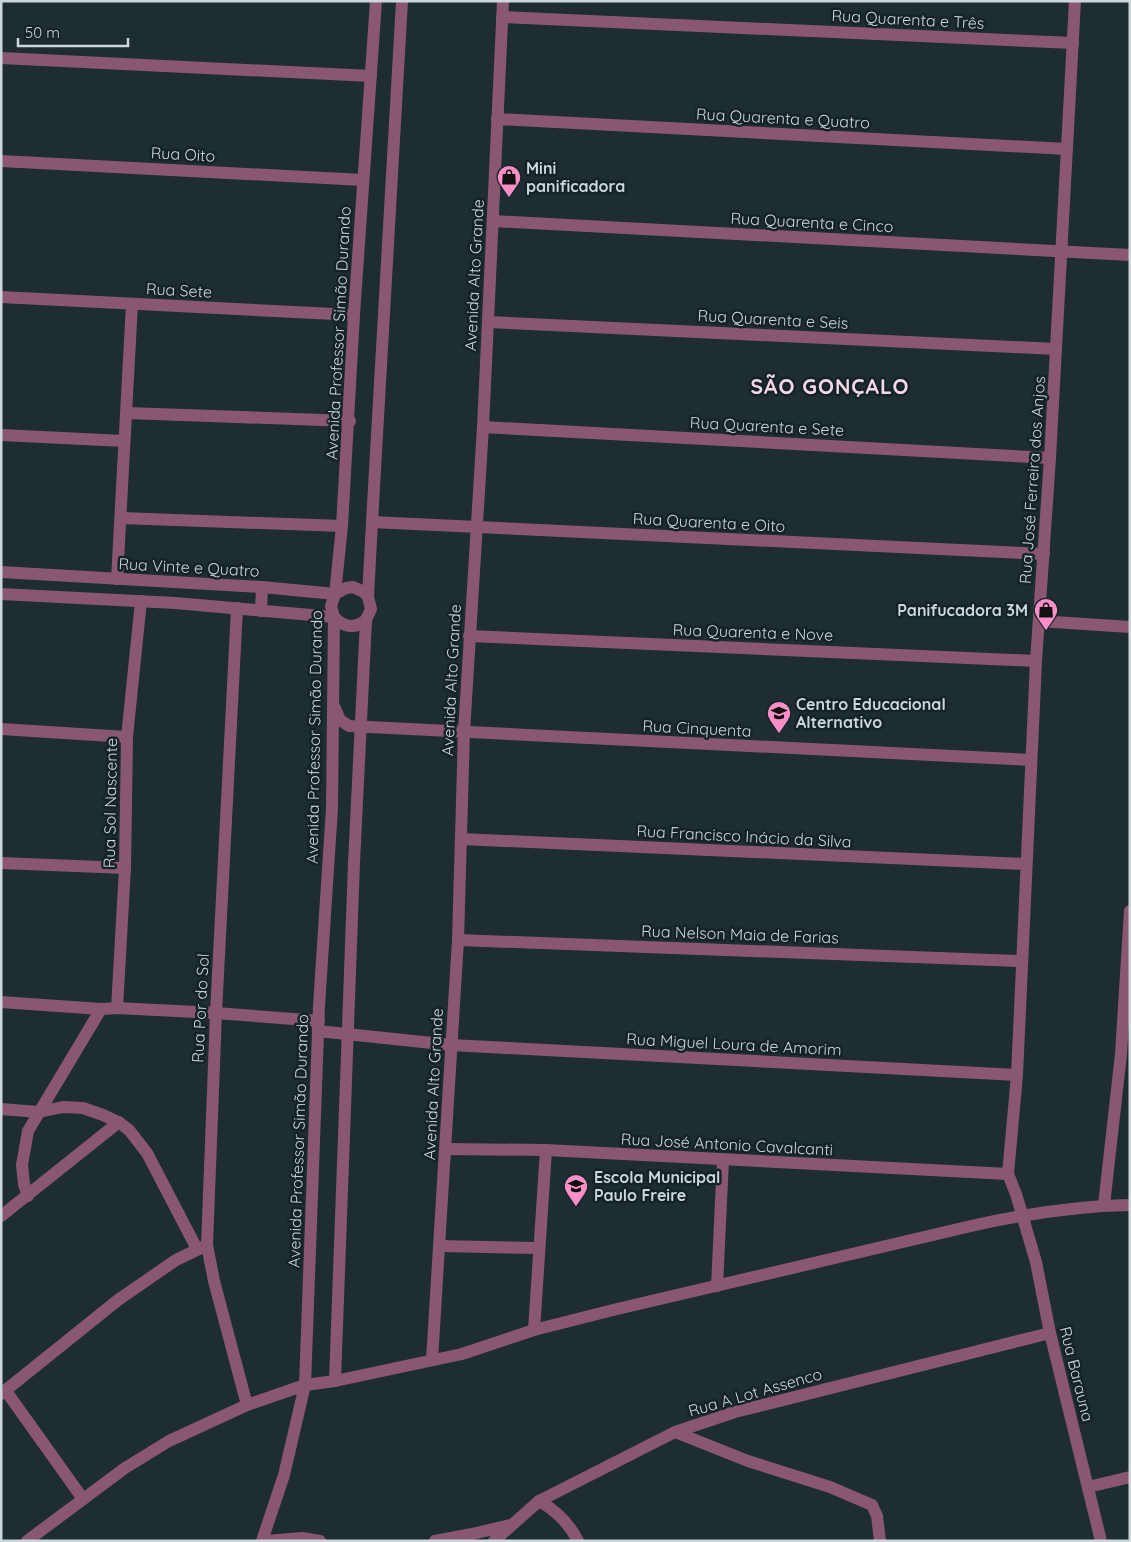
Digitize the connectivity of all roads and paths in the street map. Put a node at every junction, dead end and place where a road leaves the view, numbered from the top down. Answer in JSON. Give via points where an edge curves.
{"nodes":[{"id":1,"x":376,"y":1,"type":"edge"},
{"id":2,"x":402,"y":1,"type":"edge"},
{"id":3,"x":503,"y":1,"type":"edge"},
{"id":4,"x":1075,"y":1,"type":"edge"},
{"id":5,"x":502,"y":16,"type":"junction"},
{"id":6,"x":1073,"y":42,"type":"junction"},
{"id":7,"x":1,"y":58,"type":"edge"},
{"id":8,"x":371,"y":76,"type":"junction"},
{"id":9,"x":497,"y":119,"type":"junction"},
{"id":10,"x":1067,"y":150,"type":"junction"},
{"id":11,"x":1,"y":161,"type":"edge"},
{"id":12,"x":363,"y":180,"type":"junction"},
{"id":13,"x":493,"y":221,"type":"junction"},
{"id":14,"x":1061,"y":251,"type":"junction"},
{"id":15,"x":1130,"y":255,"type":"edge"},
{"id":16,"x":1,"y":297,"type":"edge"},
{"id":17,"x":132,"y":304,"type":"junction"},
{"id":18,"x":354,"y":315,"type":"junction"},
{"id":19,"x":488,"y":322,"type":"junction"},
{"id":20,"x":1056,"y":349,"type":"junction"},
{"id":21,"x":127,"y":413,"type":"junction"},
{"id":22,"x":350,"y":421,"type":"junction"},
{"id":23,"x":483,"y":428,"type":"junction"},
{"id":24,"x":1,"y":435,"type":"edge"},
{"id":25,"x":124,"y":441,"type":"junction"},
{"id":26,"x":1050,"y":458,"type":"junction"},
{"id":27,"x":121,"y":518,"type":"junction"},
{"id":28,"x":372,"y":522,"type":"junction"},
{"id":29,"x":342,"y":526,"type":"junction"},
{"id":30,"x":477,"y":528,"type":"junction"},
{"id":31,"x":1044,"y":554,"type":"junction"},
{"id":32,"x":1,"y":572,"type":"edge"},
{"id":33,"x":117,"y":579,"type":"junction"},
{"id":34,"x":262,"y":587,"type":"junction"},
{"id":35,"x":1,"y":594,"type":"edge"},
{"id":36,"x":335,"y":594,"type":"junction"},
{"id":37,"x":368,"y":597,"type":"junction"},
{"id":38,"x":141,"y":601,"type":"junction"},
{"id":39,"x":237,"y":608,"type":"junction"},
{"id":40,"x":261,"y":611,"type":"junction"},
{"id":41,"x":334,"y":618,"type":"junction"},
{"id":42,"x":366,"y":620,"type":"junction"},
{"id":43,"x":1039,"y":621,"type":"junction"},
{"id":44,"x":1130,"y":627,"type":"edge"},
{"id":45,"x":470,"y":636,"type":"junction"},
{"id":46,"x":1036,"y":661,"type":"junction"},
{"id":47,"x":333,"y":698,"type":"junction"},
{"id":48,"x":362,"y":727,"type":"junction"},
{"id":49,"x":1,"y":730,"type":"edge"},
{"id":50,"x":464,"y":732,"type":"junction"},
{"id":51,"x":127,"y":737,"type":"junction"},
{"id":52,"x":1031,"y":760,"type":"junction"},
{"id":53,"x":461,"y":839,"type":"junction"},
{"id":54,"x":1,"y":863,"type":"edge"},
{"id":55,"x":1026,"y":864,"type":"junction"},
{"id":56,"x":125,"y":868,"type":"junction"},
{"id":57,"x":1130,"y":911,"type":"edge"},
{"id":58,"x":458,"y":940,"type":"junction"},
{"id":59,"x":1021,"y":961,"type":"junction"},
{"id":60,"x":1,"y":1002,"type":"edge"},
{"id":61,"x":117,"y":1008,"type":"junction"},
{"id":62,"x":101,"y":1009,"type":"junction"},
{"id":63,"x":216,"y":1013,"type":"junction"},
{"id":64,"x":318,"y":1026,"type":"junction"},
{"id":65,"x":347,"y":1035,"type":"junction"},
{"id":66,"x":451,"y":1045,"type":"junction"},
{"id":67,"x":1016,"y":1074,"type":"junction"},
{"id":68,"x":1,"y":1109,"type":"edge"},
{"id":69,"x":39,"y":1112,"type":"junction"},
{"id":70,"x":119,"y":1122,"type":"junction"},
{"id":71,"x":445,"y":1149,"type":"junction"},
{"id":72,"x":546,"y":1150,"type":"junction"},
{"id":73,"x":723,"y":1160,"type":"junction"},
{"id":74,"x":1008,"y":1174,"type":"junction"},
{"id":75,"x":28,"y":1196,"type":"junction"},
{"id":76,"x":1104,"y":1205,"type":"junction"},
{"id":77,"x":1130,"y":1205,"type":"edge"},
{"id":78,"x":1022,"y":1214,"type":"junction"},
{"id":79,"x":1,"y":1216,"type":"edge"},
{"id":80,"x":439,"y":1246,"type":"junction"},
{"id":81,"x":202,"y":1247,"type":"junction"},
{"id":82,"x":539,"y":1248,"type":"junction"},
{"id":83,"x":717,"y":1286,"type":"junction"},
{"id":84,"x":534,"y":1330,"type":"junction"},
{"id":85,"x":1050,"y":1333,"type":"junction"},
{"id":86,"x":432,"y":1360,"type":"junction"},
{"id":87,"x":335,"y":1381,"type":"junction"},
{"id":88,"x":305,"y":1385,"type":"junction"},
{"id":89,"x":4,"y":1392,"type":"edge"},
{"id":90,"x":247,"y":1405,"type":"junction"},
{"id":91,"x":675,"y":1432,"type":"junction"},
{"id":92,"x":1130,"y":1477,"type":"edge"},
{"id":93,"x":1088,"y":1487,"type":"junction"},
{"id":94,"x":83,"y":1500,"type":"junction"},
{"id":95,"x":539,"y":1501,"type":"junction"},
{"id":96,"x":513,"y":1524,"type":"junction"},
{"id":97,"x":27,"y":1541,"type":"edge"},
{"id":98,"x":262,"y":1541,"type":"edge"},
{"id":99,"x":268,"y":1541,"type":"edge"},
{"id":100,"x":320,"y":1541,"type":"edge"},
{"id":101,"x":436,"y":1541,"type":"edge"},
{"id":102,"x":494,"y":1541,"type":"edge"},
{"id":103,"x":578,"y":1541,"type":"edge"},
{"id":104,"x":880,"y":1541,"type":"edge"},
{"id":105,"x":1101,"y":1541,"type":"edge"}],
"edges":[{"from":1,"to":8,"type":"street","name":"Avenida Professor Simão Durando"},
{"from":2,"to":28,"type":"street"},
{"from":3,"to":5,"type":"street","name":"Avenida Alto Grande"},
{"from":4,"to":6,"type":"street","name":"Rua José Ferreira dos Anjos"},
{"from":5,"to":6,"type":"street","name":"Rua Quarenta e Três"},
{"from":5,"to":9,"type":"street","name":"Avenida Alto Grande"},
{"from":6,"to":10,"type":"street","name":"Rua José Ferreira dos Anjos"},
{"from":7,"to":8,"type":"street"},
{"from":8,"to":12,"type":"street","name":"Avenida Professor Simão Durando"},
{"from":9,"to":10,"type":"street","name":"Rua Quarenta e Quatro"},
{"from":9,"to":13,"type":"street","name":"Avenida Alto Grande"},
{"from":10,"to":14,"type":"street","name":"Rua José Ferreira dos Anjos"},
{"from":11,"to":12,"type":"street","name":"Rua Oito"},
{"from":12,"to":18,"type":"street","name":"Avenida Professor Simão Durando"},
{"from":13,"to":14,"type":"street","name":"Rua Quarenta e Cinco"},
{"from":13,"to":19,"type":"street","name":"Avenida Alto Grande"},
{"from":14,"to":15,"type":"street","name":"Rua Quarenta e Cinco"},
{"from":14,"to":20,"type":"street","name":"Rua José Ferreira dos Anjos"},
{"from":16,"to":17,"type":"street","name":"Rua Sete"},
{"from":17,"to":18,"type":"street","name":"Rua Sete"},
{"from":17,"to":21,"type":"street"},
{"from":18,"to":22,"type":"street","name":"Avenida Professor Simão Durando"},
{"from":19,"to":20,"type":"street","name":"Rua Quarenta e Seis"},
{"from":19,"to":23,"type":"street","name":"Avenida Alto Grande"},
{"from":20,"to":26,"type":"street","name":"Rua José Ferreira dos Anjos"},
{"from":21,"to":22,"type":"street"},
{"from":21,"to":25,"type":"street"},
{"from":22,"to":29,"type":"street","name":"Avenida Professor Simão Durando"},
{"from":23,"to":26,"type":"street","name":"Rua Quarenta e Sete"},
{"from":23,"to":30,"type":"street","name":"Avenida Alto Grande"},
{"from":24,"to":25,"type":"street"},
{"from":25,"to":27,"type":"street"},
{"from":26,"to":31,"type":"street","name":"Rua José Ferreira dos Anjos"},
{"from":27,"to":29,"type":"street"},
{"from":27,"to":33,"type":"street"},
{"from":28,"to":30,"type":"street","name":"Rua Quarenta e Oito"},
{"from":28,"to":37,"type":"street"},
{"from":29,"to":36,"type":"street","name":"Avenida Professor Simão Durando"},
{"from":30,"to":31,"type":"street","name":"Rua Quarenta e Oito"},
{"from":30,"to":45,"type":"street","name":"Avenida Alto Grande"},
{"from":31,"to":43,"type":"street","name":"Rua José Ferreira dos Anjos"},
{"from":32,"to":33,"type":"street","name":"Rua Vinte e Quatro"},
{"from":33,"to":34,"type":"street","name":"Rua Vinte e Quatro"},
{"from":34,"to":36,"type":"street","name":"Rua Vinte e Quatro"},
{"from":34,"to":40,"type":"street"},
{"from":35,"to":38,"type":"street"},
{"from":36,"to":37,"type":"street","name":"Rua Vinte e Quatro","via":[[352,587]]},
{"from":36,"to":41,"type":"street","name":"Avenida Professor Simão Durando","via":[[331,606]]},
{"from":37,"to":42,"type":"street","via":[[371,609]]},
{"from":38,"to":39,"type":"street"},
{"from":38,"to":51,"type":"street","name":"Rua Sol Nascente"},
{"from":39,"to":40,"type":"street"},
{"from":39,"to":63,"type":"street","name":"Rua Por do Sol"},
{"from":40,"to":41,"type":"street"},
{"from":41,"to":42,"type":"street","via":[[350,627]]},
{"from":41,"to":47,"type":"street","name":"Avenida Professor Simão Durando"},
{"from":42,"to":48,"type":"street"},
{"from":43,"to":44,"type":"street"},
{"from":43,"to":46,"type":"street","name":"Rua José Ferreira dos Anjos"},
{"from":45,"to":46,"type":"street","name":"Rua Quarenta e Nove"},
{"from":45,"to":50,"type":"street","name":"Avenida Alto Grande"},
{"from":46,"to":52,"type":"street","name":"Rua José Ferreira dos Anjos"},
{"from":47,"to":48,"type":"street","name":"Rua Cinquenta","via":[[336,712],[344,724]]},
{"from":47,"to":64,"type":"street","name":"Avenida Professor Simão Durando","via":[[332,808]]},
{"from":48,"to":50,"type":"street","name":"Rua Cinquenta"},
{"from":48,"to":65,"type":"street"},
{"from":49,"to":51,"type":"street"},
{"from":50,"to":52,"type":"street","name":"Rua Cinquenta"},
{"from":50,"to":53,"type":"street","name":"Avenida Alto Grande"},
{"from":51,"to":56,"type":"street","name":"Rua Sol Nascente"},
{"from":52,"to":55,"type":"street","name":"Rua José Ferreira dos Anjos"},
{"from":53,"to":55,"type":"street","name":"Rua Francisco Inácio da Silva"},
{"from":53,"to":58,"type":"street","name":"Avenida Alto Grande"},
{"from":54,"to":56,"type":"street"},
{"from":55,"to":59,"type":"street","name":"Rua José Ferreira dos Anjos"},
{"from":56,"to":61,"type":"street","name":"Rua Sol Nascente"},
{"from":57,"to":76,"type":"street","via":[[1121,1054]]},
{"from":58,"to":59,"type":"street","name":"Rua Nelson Maia de Farias"},
{"from":58,"to":66,"type":"street","name":"Avenida Alto Grande"},
{"from":59,"to":67,"type":"street","name":"Rua José Ferreira dos Anjos"},
{"from":60,"to":62,"type":"street","name":"Rua Miguel Loura de Amorim"},
{"from":61,"to":62,"type":"street","name":"Rua Miguel Loura de Amorim"},
{"from":61,"to":63,"type":"street","name":"Rua Miguel Loura de Amorim"},
{"from":62,"to":69,"type":"street"},
{"from":63,"to":64,"type":"street","name":"Rua Miguel Loura de Amorim"},
{"from":63,"to":81,"type":"street","name":"Rua Por do Sol"},
{"from":64,"to":65,"type":"street","name":"Rua Miguel Loura de Amorim"},
{"from":64,"to":88,"type":"street","name":"Avenida Professor Simão Durando"},
{"from":65,"to":66,"type":"street","name":"Rua Miguel Loura de Amorim"},
{"from":65,"to":87,"type":"street"},
{"from":66,"to":67,"type":"street","name":"Rua Miguel Loura de Amorim"},
{"from":66,"to":71,"type":"street","name":"Avenida Alto Grande"},
{"from":67,"to":74,"type":"street","name":"Rua José Ferreira dos Anjos"},
{"from":68,"to":69,"type":"street"},
{"from":69,"to":70,"type":"street","via":[[63,1107],[83,1108]]},
{"from":69,"to":75,"type":"street","via":[[25,1142],[22,1176]]},
{"from":70,"to":75,"type":"street"},
{"from":70,"to":81,"type":"street","via":[[129,1130],[150,1159]]},
{"from":71,"to":72,"type":"street","name":"Rua José Antonio Cavalcanti"},
{"from":71,"to":80,"type":"street","name":"Avenida Alto Grande"},
{"from":72,"to":73,"type":"street","name":"Rua José Antonio Cavalcanti"},
{"from":72,"to":82,"type":"street"},
{"from":73,"to":74,"type":"street","name":"Rua José Antonio Cavalcanti"},
{"from":73,"to":83,"type":"street"},
{"from":74,"to":78,"type":"street","name":"Rua Barauna"},
{"from":75,"to":79,"type":"street"},
{"from":76,"to":77,"type":"street"},
{"from":76,"to":78,"type":"street"},
{"from":78,"to":83,"type":"street"},
{"from":78,"to":85,"type":"street","name":"Rua Barauna","via":[[1036,1262]]},
{"from":80,"to":82,"type":"street"},
{"from":80,"to":86,"type":"street","name":"Avenida Alto Grande"},
{"from":81,"to":89,"type":"street","via":[[176,1260],[118,1300]]},
{"from":81,"to":90,"type":"street","name":"Rua Por do Sol"},
{"from":82,"to":84,"type":"street"},
{"from":83,"to":84,"type":"street"},
{"from":84,"to":86,"type":"street","via":[[462,1354]]},
{"from":85,"to":91,"type":"street","name":"Rua A Lot Assenco","via":[[735,1412]]},
{"from":85,"to":93,"type":"street","name":"Rua Barauna"},
{"from":86,"to":87,"type":"street"},
{"from":87,"to":88,"type":"street"},
{"from":88,"to":90,"type":"street"},
{"from":88,"to":98,"type":"street","name":"Avenida Professor Simão Durando","via":[[284,1474]]},
{"from":89,"to":94,"type":"street"},
{"from":90,"to":94,"type":"street","via":[[169,1441],[125,1468]]},
{"from":91,"to":95,"type":"street","name":"Rua A Lot Assenco"},
{"from":91,"to":104,"type":"street","via":[[872,1505]]},
{"from":92,"to":93,"type":"street"},
{"from":93,"to":105,"type":"street","name":"Rua Barauna"},
{"from":94,"to":97,"type":"street"},
{"from":95,"to":96,"type":"street","name":"Rua A Lot Assenco"},
{"from":95,"to":103,"type":"street","via":[[562,1517]]},
{"from":96,"to":101,"type":"street"},
{"from":96,"to":102,"type":"street","name":"Rua A Lot Assenco"},
{"from":99,"to":100,"type":"street","via":[[302,1538]]}]}
